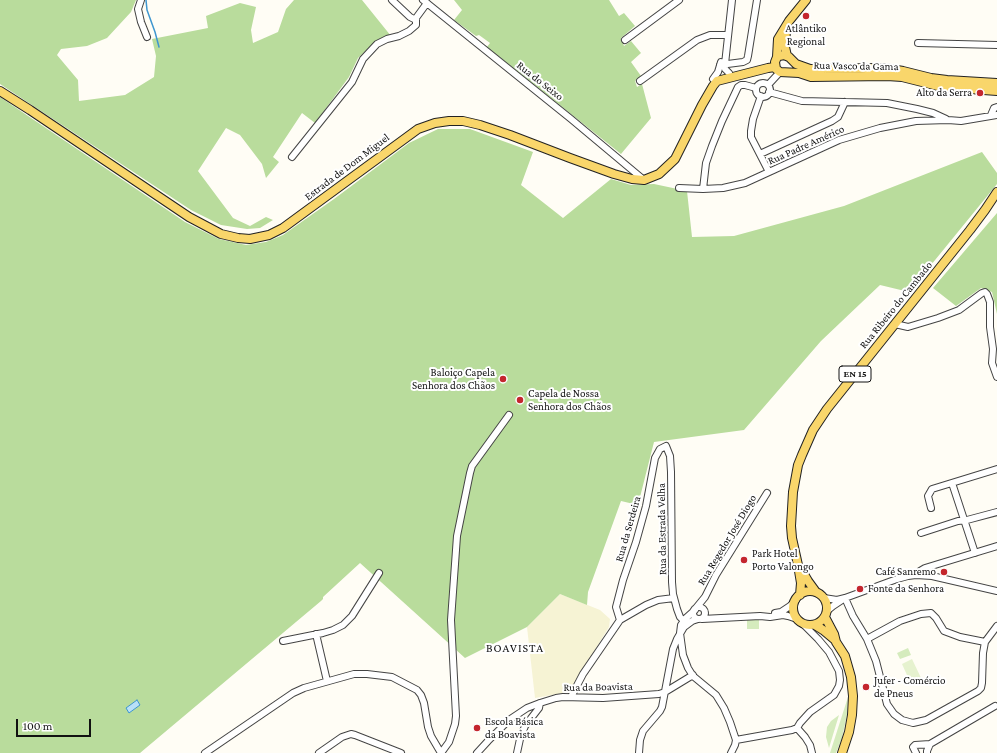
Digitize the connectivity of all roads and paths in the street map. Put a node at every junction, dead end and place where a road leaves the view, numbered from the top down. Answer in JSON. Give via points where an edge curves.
{"nodes":[{"id":1,"x":141,"y":0,"type":"edge"},
{"id":2,"x":392,"y":0,"type":"edge"},
{"id":3,"x":679,"y":0,"type":"edge"},
{"id":4,"x":732,"y":0,"type":"edge"},
{"id":5,"x":757,"y":0,"type":"edge"},
{"id":6,"x":806,"y":0,"type":"edge"},
{"id":7,"x":425,"y":2,"type":"edge"},
{"id":8,"x":416,"y":18,"type":"junction"},
{"id":9,"x":786,"y":26,"type":"junction"},
{"id":10,"x":728,"y":35,"type":"junction"},
{"id":11,"x":147,"y":37,"type":"dead end"},
{"id":12,"x":625,"y":40,"type":"dead end"},
{"id":13,"x":918,"y":43,"type":"dead end"},
{"id":14,"x":997,"y":45,"type":"edge"},
{"id":15,"x":789,"y":58,"type":"junction"},
{"id":16,"x":722,"y":65,"type":"junction"},
{"id":17,"x":779,"y":66,"type":"junction"},
{"id":18,"x":729,"y":72,"type":"junction"},
{"id":19,"x":713,"y":79,"type":"junction"},
{"id":20,"x":640,"y":81,"type":"dead end"},
{"id":21,"x":997,"y":83,"type":"edge"},
{"id":22,"x":756,"y":88,"type":"junction"},
{"id":23,"x":768,"y":89,"type":"junction"},
{"id":24,"x":0,"y":91,"type":"edge"},
{"id":25,"x":997,"y":91,"type":"edge"},
{"id":26,"x":761,"y":96,"type":"junction"},
{"id":27,"x":845,"y":102,"type":"junction"},
{"id":28,"x":702,"y":105,"type":"junction"},
{"id":29,"x":997,"y":107,"type":"edge"},
{"id":30,"x":917,"y":108,"type":"junction"},
{"id":31,"x":994,"y":115,"type":"edge"},
{"id":32,"x":948,"y":120,"type":"junction"},
{"id":33,"x":916,"y":122,"type":"junction"},
{"id":34,"x":760,"y":154,"type":"junction"},
{"id":35,"x":292,"y":157,"type":"dead end"},
{"id":36,"x":769,"y":172,"type":"junction"},
{"id":37,"x":644,"y":180,"type":"junction"},
{"id":38,"x":679,"y":188,"type":"dead end"},
{"id":39,"x":703,"y":188,"type":"junction"},
{"id":40,"x":996,"y":195,"type":"edge"},
{"id":41,"x":895,"y":324,"type":"junction"},
{"id":42,"x":997,"y":378,"type":"edge"},
{"id":43,"x":509,"y":415,"type":"dead end"},
{"id":44,"x":666,"y":446,"type":"joint"},
{"id":45,"x":997,"y":469,"type":"edge"},
{"id":46,"x":952,"y":483,"type":"junction"},
{"id":47,"x":767,"y":493,"type":"dead end"},
{"id":48,"x":931,"y":508,"type":"dead end"},
{"id":49,"x":997,"y":512,"type":"edge"},
{"id":50,"x":964,"y":520,"type":"junction"},
{"id":51,"x":921,"y":533,"type":"dead end"},
{"id":52,"x":997,"y":546,"type":"edge"},
{"id":53,"x":975,"y":553,"type":"junction"},
{"id":54,"x":798,"y":565,"type":"junction"},
{"id":55,"x":379,"y":573,"type":"dead end"},
{"id":56,"x":916,"y":575,"type":"junction"},
{"id":57,"x":997,"y":591,"type":"edge"},
{"id":58,"x":816,"y":592,"type":"junction"},
{"id":59,"x":705,"y":597,"type":"junction"},
{"id":60,"x":798,"y":597,"type":"junction"},
{"id":61,"x":674,"y":598,"type":"junction"},
{"id":62,"x":824,"y":598,"type":"junction"},
{"id":63,"x":845,"y":598,"type":"junction"},
{"id":64,"x":695,"y":609,"type":"junction"},
{"id":65,"x":704,"y":610,"type":"junction"},
{"id":66,"x":689,"y":614,"type":"junction"},
{"id":67,"x":826,"y":614,"type":"junction"},
{"id":68,"x":760,"y":616,"type":"junction"},
{"id":69,"x":722,"y":618,"type":"junction"},
{"id":70,"x":681,"y":619,"type":"junction"},
{"id":71,"x":620,"y":620,"type":"junction"},
{"id":72,"x":697,"y":620,"type":"junction"},
{"id":73,"x":799,"y":621,"type":"junction"},
{"id":74,"x":815,"y":625,"type":"junction"},
{"id":75,"x":997,"y":626,"type":"edge"},
{"id":76,"x":680,"y":633,"type":"junction"},
{"id":77,"x":316,"y":634,"type":"junction"},
{"id":78,"x":867,"y":640,"type":"junction"},
{"id":79,"x":283,"y":641,"type":"dead end"},
{"id":80,"x":836,"y":642,"type":"junction"},
{"id":81,"x":985,"y":642,"type":"junction"},
{"id":82,"x":692,"y":675,"type":"junction"},
{"id":83,"x":328,"y":681,"type":"junction"},
{"id":84,"x":665,"y":692,"type":"junction"},
{"id":85,"x":571,"y":697,"type":"junction"},
{"id":86,"x":540,"y":703,"type":"junction"},
{"id":87,"x":995,"y":706,"type":"dead end"},
{"id":88,"x":797,"y":728,"type":"junction"},
{"id":89,"x":736,"y":740,"type":"junction"},
{"id":90,"x":930,"y":744,"type":"junction"},
{"id":91,"x":205,"y":753,"type":"edge"},
{"id":92,"x":319,"y":753,"type":"edge"},
{"id":93,"x":401,"y":753,"type":"edge"},
{"id":94,"x":441,"y":753,"type":"edge"},
{"id":95,"x":477,"y":753,"type":"edge"},
{"id":96,"x":517,"y":753,"type":"edge"},
{"id":97,"x":639,"y":753,"type":"edge"},
{"id":98,"x":730,"y":753,"type":"edge"},
{"id":99,"x":812,"y":753,"type":"edge"},
{"id":100,"x":842,"y":753,"type":"edge"},
{"id":101,"x":916,"y":753,"type":"edge"},
{"id":102,"x":927,"y":753,"type":"edge"}],
"edges":[{"from":1,"to":11,"type":"street","via":[[138,10]]},
{"from":2,"to":8,"type":"street","via":[[410,17]]},
{"from":3,"to":12,"type":"street"},
{"from":4,"to":10,"type":"street"},
{"from":5,"to":16,"type":"street","via":[[747,60]]},
{"from":6,"to":9,"type":"main road"},
{"from":7,"to":8,"type":"street"},
{"from":7,"to":37,"type":"street","name":"Rua do Seixo"},
{"from":8,"to":35,"type":"street","via":[[416,25],[399,36],[377,44],[363,59],[352,82]]},
{"from":9,"to":15,"type":"main road","via":[[785,48]]},
{"from":9,"to":17,"type":"main road","via":[[778,39]]},
{"from":10,"to":16,"type":"street"},
{"from":10,"to":20,"type":"street","via":[[710,35],[697,40]]},
{"from":13,"to":14,"type":"street"},
{"from":15,"to":17,"type":"main road","via":[[782,55]]},
{"from":15,"to":17,"type":"main road","via":[[791,68]]},
{"from":15,"to":21,"type":"main road","name":"Rua Vasco da Gama","via":[[810,69],[891,69],[931,78]]},
{"from":16,"to":18,"type":"street"},
{"from":16,"to":19,"type":"street"},
{"from":17,"to":18,"type":"main road","via":[[766,64]]},
{"from":17,"to":23,"type":"street"},
{"from":17,"to":25,"type":"main road","name":"Rua Vasco da Gama","via":[[811,77],[902,77],[942,87]]},
{"from":17,"to":28,"type":"main road","via":[[717,81]]},
{"from":18,"to":19,"type":"main road"},
{"from":19,"to":28,"type":"main road"},
{"from":22,"to":23,"type":"street","via":[[762,83]]},
{"from":22,"to":26,"type":"street","via":[[756,92]]},
{"from":22,"to":39,"type":"street","via":[[741,85],[738,87],[706,163]]},
{"from":23,"to":26,"type":"street","via":[[767,95]]},
{"from":23,"to":27,"type":"street","via":[[802,101]]},
{"from":24,"to":37,"type":"main road","name":"Estrada de Dom Miguel","via":[[189,217],[221,234],[238,238],[256,238],[283,228],[418,128],[449,121],[480,125],[614,174]]},
{"from":26,"to":34,"type":"street","via":[[751,131],[751,137]]},
{"from":27,"to":30,"type":"street","via":[[888,103]]},
{"from":27,"to":34,"type":"street","via":[[838,117],[832,121]]},
{"from":28,"to":37,"type":"main road","via":[[675,159],[659,174]]},
{"from":29,"to":31,"type":"street","name":"Rua Padre Américo","via":[[994,108]]},
{"from":30,"to":32,"type":"street"},
{"from":30,"to":33,"type":"street","via":[[919,115]]},
{"from":31,"to":32,"type":"street","name":"Rua Padre Américo","via":[[961,121]]},
{"from":32,"to":33,"type":"street","name":"Rua Padre Américo"},
{"from":33,"to":36,"type":"street","name":"Rua Padre Américo","via":[[880,128],[839,140]]},
{"from":34,"to":36,"type":"street"},
{"from":36,"to":39,"type":"street","name":"Rua Padre Américo","via":[[745,183],[723,188]]},
{"from":38,"to":39,"type":"street","name":"Rua Padre Américo"},
{"from":40,"to":41,"type":"main road","name":"Rua Ribeiro do Cambado","number":"EN 15"},
{"from":41,"to":42,"type":"street","via":[[908,327],[938,318],[959,310],[985,292],[990,302],[992,363]]},
{"from":41,"to":54,"type":"main road","name":"Rua Ribeiro do Cambado","number":"EN 15","via":[[827,409],[813,430],[802,455],[792,492],[791,507],[792,538]]},
{"from":43,"to":94,"type":"street","via":[[472,466],[457,536],[451,620],[456,716],[449,742]]},
{"from":44,"to":61,"type":"street","name":"Rua da Estrada Velha","via":[[670,456],[671,472]]},
{"from":44,"to":71,"type":"street","name":"Rua da Serdeira","via":[[660,449],[655,458],[646,506],[616,607]]},
{"from":45,"to":46,"type":"street"},
{"from":46,"to":48,"type":"street","via":[[932,489],[928,496]]},
{"from":46,"to":50,"type":"street"},
{"from":47,"to":59,"type":"street","name":"Rua Regedor José Diogo"},
{"from":49,"to":50,"type":"street"},
{"from":50,"to":51,"type":"street"},
{"from":50,"to":53,"type":"street"},
{"from":52,"to":53,"type":"street"},
{"from":53,"to":56,"type":"street","via":[[924,568]]},
{"from":54,"to":58,"type":"main road","number":"EN 15"},
{"from":54,"to":60,"type":"main road","number":"EN 15","via":[[801,583]]},
{"from":55,"to":77,"type":"street","via":[[343,625]]},
{"from":56,"to":57,"type":"street","via":[[932,576]]},
{"from":56,"to":63,"type":"street","via":[[896,579]]},
{"from":58,"to":60,"type":"main road","via":[[806,592]]},
{"from":58,"to":62,"type":"main road"},
{"from":59,"to":64,"type":"street","name":"Rua Regedor José Diogo"},
{"from":59,"to":65,"type":"street","name":"Rua Regedor José Diogo"},
{"from":60,"to":68,"type":"street","via":[[781,612]]},
{"from":60,"to":73,"type":"main road","via":[[794,613]]},
{"from":61,"to":70,"type":"street","name":"Rua da Estrada Velha"},
{"from":61,"to":71,"type":"street","via":[[658,600]]},
{"from":62,"to":63,"type":"street"},
{"from":62,"to":67,"type":"main road","via":[[827,604]]},
{"from":63,"to":67,"type":"street"},
{"from":63,"to":78,"type":"street"},
{"from":64,"to":65,"type":"street","via":[[700,607]]},
{"from":64,"to":66,"type":"street"},
{"from":64,"to":72,"type":"street","via":[[694,616]]},
{"from":65,"to":69,"type":"street"},
{"from":65,"to":72,"type":"street","via":[[705,616]]},
{"from":66,"to":70,"type":"street"},
{"from":66,"to":70,"type":"street"},
{"from":67,"to":74,"type":"main road"},
{"from":67,"to":80,"type":"main road"},
{"from":68,"to":69,"type":"street"},
{"from":68,"to":73,"type":"street","via":[[783,615]]},
{"from":69,"to":72,"type":"street"},
{"from":70,"to":72,"type":"street","via":[[688,622]]},
{"from":70,"to":76,"type":"street"},
{"from":71,"to":85,"type":"street"},
{"from":72,"to":76,"type":"street","via":[[684,627]]},
{"from":73,"to":74,"type":"main road"},
{"from":73,"to":88,"type":"street","via":[[829,652],[839,671],[840,680],[834,695],[810,712]]},
{"from":74,"to":80,"type":"main road"},
{"from":75,"to":81,"type":"street"},
{"from":76,"to":82,"type":"street","via":[[683,655]]},
{"from":76,"to":84,"type":"street","via":[[674,644]]},
{"from":77,"to":79,"type":"street"},
{"from":77,"to":83,"type":"street"},
{"from":78,"to":81,"type":"street","via":[[900,621],[921,614],[931,614],[944,631]]},
{"from":78,"to":81,"type":"street","via":[[876,661],[887,704],[902,720],[913,723],[926,720],[981,688]]},
{"from":80,"to":100,"type":"main road","via":[[845,656],[853,696],[850,732]]},
{"from":82,"to":84,"type":"street","name":"Rua da Boavista"},
{"from":82,"to":89,"type":"street","via":[[716,695],[724,708]]},
{"from":83,"to":91,"type":"street","via":[[287,696]]},
{"from":83,"to":94,"type":"street","via":[[354,674],[367,674],[392,677],[417,690],[424,703],[431,736]]},
{"from":84,"to":85,"type":"street","name":"Rua da Boavista","via":[[623,697]]},
{"from":84,"to":97,"type":"street","via":[[660,711],[643,731]]},
{"from":85,"to":86,"type":"street","name":"Rua da Boavista"},
{"from":86,"to":95,"type":"street","name":"Rua da Boavista","via":[[509,720]]},
{"from":86,"to":96,"type":"street","via":[[525,726]]},
{"from":87,"to":90,"type":"street"},
{"from":88,"to":89,"type":"street"},
{"from":88,"to":99,"type":"street","via":[[808,741]]},
{"from":89,"to":98,"type":"street"},
{"from":90,"to":101,"type":"street","via":[[915,745],[912,747]]},
{"from":90,"to":102,"type":"street"},
{"from":92,"to":93,"type":"street","via":[[342,736],[351,734]]}]}
